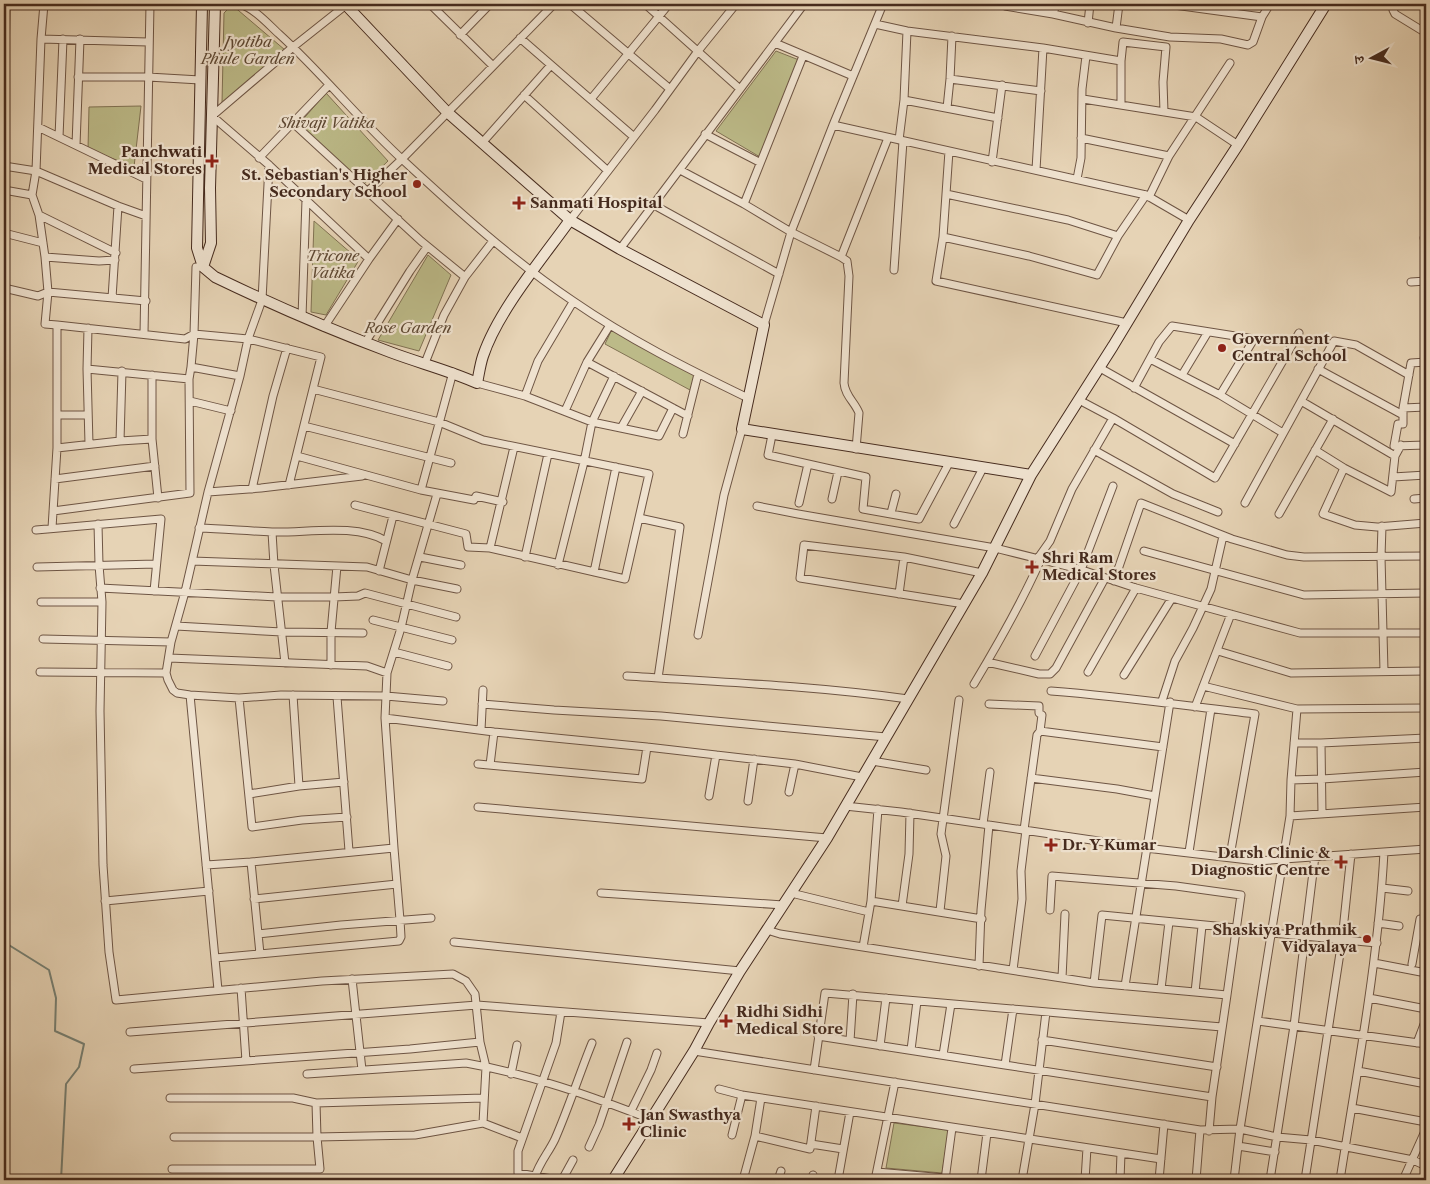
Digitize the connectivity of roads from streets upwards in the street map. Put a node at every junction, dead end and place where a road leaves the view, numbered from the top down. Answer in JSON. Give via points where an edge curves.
{"nodes":[{"id":1,"x":6,"y":4,"type":"edge"},
{"id":2,"x":44,"y":4,"type":"edge"},
{"id":3,"x":150,"y":4,"type":"edge"},
{"id":4,"x":202,"y":4,"type":"edge"},
{"id":5,"x":215,"y":4,"type":"edge"},
{"id":6,"x":240,"y":4,"type":"edge"},
{"id":7,"x":430,"y":4,"type":"edge"},
{"id":8,"x":490,"y":4,"type":"edge"},
{"id":9,"x":554,"y":4,"type":"edge"},
{"id":10,"x":570,"y":4,"type":"edge"},
{"id":11,"x":645,"y":4,"type":"edge"},
{"id":12,"x":669,"y":4,"type":"edge"},
{"id":13,"x":736,"y":4,"type":"edge"},
{"id":14,"x":804,"y":4,"type":"edge"},
{"id":15,"x":883,"y":4,"type":"edge"},
{"id":16,"x":1056,"y":4,"type":"edge"},
{"id":17,"x":1090,"y":4,"type":"edge"},
{"id":18,"x":1119,"y":4,"type":"edge"},
{"id":19,"x":1167,"y":4,"type":"edge"},
{"id":20,"x":1270,"y":4,"type":"edge"},
{"id":21,"x":1326,"y":4,"type":"edge"},
{"id":22,"x":1394,"y":4,"type":"edge"},
{"id":23,"x":345,"y":5,"type":"edge"},
{"id":24,"x":1005,"y":6,"type":"dead end"},
{"id":25,"x":1033,"y":7,"type":"edge"},
{"id":26,"x":1053,"y":14,"type":"junction"},
{"id":27,"x":659,"y":16,"type":"junction"},
{"id":28,"x":1262,"y":17,"type":"junction"},
{"id":29,"x":1088,"y":23,"type":"junction"},
{"id":30,"x":875,"y":24,"type":"junction"},
{"id":31,"x":1116,"y":28,"type":"junction"},
{"id":32,"x":907,"y":31,"type":"junction"},
{"id":33,"x":1426,"y":33,"type":"edge"},
{"id":34,"x":460,"y":35,"type":"junction"},
{"id":35,"x":952,"y":36,"type":"junction"},
{"id":36,"x":41,"y":38,"type":"junction"},
{"id":37,"x":520,"y":38,"type":"junction"},
{"id":38,"x":63,"y":39,"type":"junction"},
{"id":39,"x":80,"y":39,"type":"junction"},
{"id":40,"x":148,"y":42,"type":"junction"},
{"id":41,"x":775,"y":43,"type":"junction"},
{"id":42,"x":293,"y":47,"type":"junction"},
{"id":43,"x":1044,"y":48,"type":"junction"},
{"id":44,"x":698,"y":51,"type":"junction"},
{"id":45,"x":628,"y":54,"type":"junction"},
{"id":46,"x":802,"y":56,"type":"junction"},
{"id":47,"x":1086,"y":56,"type":"junction"},
{"id":48,"x":1121,"y":62,"type":"junction"},
{"id":49,"x":1230,"y":63,"type":"dead end"},
{"id":50,"x":551,"y":65,"type":"junction"},
{"id":51,"x":493,"y":66,"type":"junction"},
{"id":52,"x":78,"y":76,"type":"junction"},
{"id":53,"x":853,"y":76,"type":"junction"},
{"id":54,"x":148,"y":77,"type":"junction"},
{"id":55,"x":950,"y":79,"type":"junction"},
{"id":56,"x":200,"y":80,"type":"junction"},
{"id":57,"x":329,"y":84,"type":"junction"},
{"id":58,"x":1002,"y":86,"type":"junction"},
{"id":59,"x":740,"y":88,"type":"junction"},
{"id":60,"x":670,"y":89,"type":"junction"},
{"id":61,"x":1042,"y":91,"type":"junction"},
{"id":62,"x":524,"y":95,"type":"junction"},
{"id":63,"x":591,"y":99,"type":"junction"},
{"id":64,"x":1083,"y":99,"type":"junction"},
{"id":65,"x":904,"y":100,"type":"junction"},
{"id":66,"x":1121,"y":105,"type":"junction"},
{"id":67,"x":947,"y":108,"type":"junction"},
{"id":68,"x":447,"y":112,"type":"junction"},
{"id":69,"x":1164,"y":112,"type":"junction"},
{"id":70,"x":212,"y":116,"type":"junction"},
{"id":71,"x":1196,"y":117,"type":"junction"},
{"id":72,"x":998,"y":118,"type":"junction"},
{"id":73,"x":293,"y":123,"type":"junction"},
{"id":74,"x":833,"y":125,"type":"junction"},
{"id":75,"x":38,"y":127,"type":"junction"},
{"id":76,"x":4,"y":132,"type":"edge"},
{"id":77,"x":705,"y":134,"type":"junction"},
{"id":78,"x":60,"y":137,"type":"junction"},
{"id":79,"x":634,"y":137,"type":"junction"},
{"id":80,"x":888,"y":138,"type":"junction"},
{"id":81,"x":1081,"y":138,"type":"junction"},
{"id":82,"x":901,"y":140,"type":"junction"},
{"id":83,"x":482,"y":143,"type":"junction"},
{"id":84,"x":76,"y":145,"type":"junction"},
{"id":85,"x":1238,"y":145,"type":"junction"},
{"id":86,"x":949,"y":151,"type":"junction"},
{"id":87,"x":1169,"y":156,"type":"junction"},
{"id":88,"x":259,"y":158,"type":"junction"},
{"id":89,"x":402,"y":159,"type":"junction"},
{"id":90,"x":759,"y":162,"type":"junction"},
{"id":91,"x":992,"y":162,"type":"junction"},
{"id":92,"x":268,"y":165,"type":"junction"},
{"id":93,"x":4,"y":166,"type":"edge"},
{"id":94,"x":680,"y":170,"type":"junction"},
{"id":95,"x":1036,"y":170,"type":"junction"},
{"id":96,"x":36,"y":171,"type":"junction"},
{"id":97,"x":608,"y":171,"type":"junction"},
{"id":98,"x":146,"y":179,"type":"junction"},
{"id":99,"x":1077,"y":179,"type":"junction"},
{"id":100,"x":4,"y":190,"type":"edge"},
{"id":101,"x":368,"y":191,"type":"junction"},
{"id":102,"x":946,"y":194,"type":"junction"},
{"id":103,"x":32,"y":196,"type":"junction"},
{"id":104,"x":1147,"y":196,"type":"junction"},
{"id":105,"x":306,"y":200,"type":"junction"},
{"id":106,"x":744,"y":204,"type":"junction"},
{"id":107,"x":654,"y":205,"type":"junction"},
{"id":108,"x":118,"y":206,"type":"junction"},
{"id":109,"x":39,"y":215,"type":"junction"},
{"id":110,"x":146,"y":216,"type":"junction"},
{"id":111,"x":398,"y":220,"type":"junction"},
{"id":112,"x":570,"y":220,"type":"junction"},
{"id":113,"x":1189,"y":220,"type":"junction"},
{"id":114,"x":792,"y":232,"type":"junction"},
{"id":115,"x":4,"y":234,"type":"edge"},
{"id":116,"x":1118,"y":236,"type":"junction"},
{"id":117,"x":943,"y":237,"type":"junction"},
{"id":118,"x":493,"y":241,"type":"junction"},
{"id":119,"x":43,"y":243,"type":"junction"},
{"id":120,"x":428,"y":247,"type":"junction"},
{"id":121,"x":620,"y":249,"type":"junction"},
{"id":122,"x":841,"y":256,"type":"junction"},
{"id":123,"x":45,"y":257,"type":"junction"},
{"id":124,"x":116,"y":257,"type":"junction"},
{"id":125,"x":369,"y":259,"type":"junction"},
{"id":126,"x":203,"y":267,"type":"junction"},
{"id":127,"x":894,"y":270,"type":"dead end"},
{"id":128,"x":532,"y":272,"type":"junction"},
{"id":129,"x":779,"y":274,"type":"junction"},
{"id":130,"x":465,"y":277,"type":"junction"},
{"id":131,"x":1426,"y":281,"type":"edge"},
{"id":132,"x":1411,"y":282,"type":"dead end"},
{"id":133,"x":4,"y":288,"type":"edge"},
{"id":134,"x":48,"y":292,"type":"junction"},
{"id":135,"x":112,"y":298,"type":"junction"},
{"id":136,"x":262,"y":300,"type":"junction"},
{"id":137,"x":146,"y":302,"type":"junction"},
{"id":138,"x":573,"y":302,"type":"junction"},
{"id":139,"x":302,"y":317,"type":"junction"},
{"id":140,"x":1127,"y":323,"type":"junction"},
{"id":141,"x":57,"y":325,"type":"junction"},
{"id":142,"x":610,"y":325,"type":"junction"},
{"id":143,"x":764,"y":325,"type":"junction"},
{"id":144,"x":324,"y":327,"type":"junction"},
{"id":145,"x":88,"y":328,"type":"junction"},
{"id":146,"x":1208,"y":332,"type":"junction"},
{"id":147,"x":1299,"y":333,"type":"dead end"},
{"id":148,"x":144,"y":334,"type":"junction"},
{"id":149,"x":194,"y":334,"type":"junction"},
{"id":150,"x":248,"y":339,"type":"junction"},
{"id":151,"x":365,"y":343,"type":"junction"},
{"id":152,"x":287,"y":348,"type":"junction"},
{"id":153,"x":1150,"y":359,"type":"junction"},
{"id":154,"x":587,"y":362,"type":"junction"},
{"id":155,"x":1426,"y":362,"type":"edge"},
{"id":156,"x":425,"y":363,"type":"junction"},
{"id":157,"x":191,"y":367,"type":"junction"},
{"id":158,"x":1100,"y":368,"type":"junction"},
{"id":159,"x":87,"y":369,"type":"junction"},
{"id":160,"x":1318,"y":369,"type":"junction"},
{"id":161,"x":122,"y":371,"type":"junction"},
{"id":162,"x":454,"y":372,"type":"junction"},
{"id":163,"x":698,"y":374,"type":"junction"},
{"id":164,"x":152,"y":375,"type":"junction"},
{"id":165,"x":1182,"y":375,"type":"junction"},
{"id":166,"x":1409,"y":375,"type":"junction"},
{"id":167,"x":240,"y":376,"type":"junction"},
{"id":168,"x":614,"y":376,"type":"junction"},
{"id":169,"x":189,"y":379,"type":"junction"},
{"id":170,"x":476,"y":383,"type":"junction"},
{"id":171,"x":1134,"y":388,"type":"junction"},
{"id":172,"x":313,"y":389,"type":"junction"},
{"id":173,"x":642,"y":392,"type":"junction"},
{"id":174,"x":526,"y":396,"type":"junction"},
{"id":175,"x":1220,"y":396,"type":"junction"},
{"id":176,"x":748,"y":398,"type":"junction"},
{"id":177,"x":1079,"y":400,"type":"junction"},
{"id":178,"x":190,"y":401,"type":"junction"},
{"id":179,"x":1301,"y":401,"type":"junction"},
{"id":180,"x":1426,"y":407,"type":"edge"},
{"id":181,"x":673,"y":408,"type":"junction"},
{"id":182,"x":231,"y":411,"type":"junction"},
{"id":183,"x":565,"y":411,"type":"junction"},
{"id":184,"x":1403,"y":412,"type":"junction"},
{"id":185,"x":88,"y":414,"type":"junction"},
{"id":186,"x":1252,"y":414,"type":"junction"},
{"id":187,"x":58,"y":415,"type":"junction"},
{"id":188,"x":688,"y":416,"type":"junction"},
{"id":189,"x":1113,"y":418,"type":"junction"},
{"id":190,"x":1333,"y":419,"type":"junction"},
{"id":191,"x":439,"y":422,"type":"junction"},
{"id":192,"x":592,"y":422,"type":"junction"},
{"id":193,"x":304,"y":426,"type":"junction"},
{"id":194,"x":621,"y":428,"type":"junction"},
{"id":195,"x":742,"y":430,"type":"junction"},
{"id":196,"x":1283,"y":433,"type":"junction"},
{"id":197,"x":683,"y":434,"type":"dead end"},
{"id":198,"x":772,"y":435,"type":"junction"},
{"id":199,"x":152,"y":439,"type":"junction"},
{"id":200,"x":120,"y":441,"type":"junction"},
{"id":201,"x":89,"y":444,"type":"junction"},
{"id":202,"x":1235,"y":444,"type":"junction"},
{"id":203,"x":1426,"y":444,"type":"edge"},
{"id":204,"x":1401,"y":445,"type":"junction"},
{"id":205,"x":514,"y":447,"type":"junction"},
{"id":206,"x":57,"y":448,"type":"junction"},
{"id":207,"x":856,"y":449,"type":"junction"},
{"id":208,"x":1094,"y":450,"type":"junction"},
{"id":209,"x":1315,"y":450,"type":"junction"},
{"id":210,"x":548,"y":454,"type":"junction"},
{"id":211,"x":297,"y":456,"type":"junction"},
{"id":212,"x":1395,"y":456,"type":"junction"},
{"id":213,"x":429,"y":459,"type":"junction"},
{"id":214,"x":584,"y":462,"type":"junction"},
{"id":215,"x":949,"y":463,"type":"junction"},
{"id":216,"x":451,"y":464,"type":"dead end"},
{"id":217,"x":808,"y":464,"type":"junction"},
{"id":218,"x":155,"y":466,"type":"junction"},
{"id":219,"x":616,"y":467,"type":"junction"},
{"id":220,"x":983,"y":468,"type":"junction"},
{"id":221,"x":1344,"y":468,"type":"junction"},
{"id":222,"x":838,"y":472,"type":"junction"},
{"id":223,"x":1426,"y":475,"type":"edge"},
{"id":224,"x":365,"y":476,"type":"junction"},
{"id":225,"x":1032,"y":476,"type":"junction"},
{"id":226,"x":1393,"y":477,"type":"junction"},
{"id":227,"x":55,"y":479,"type":"junction"},
{"id":228,"x":289,"y":485,"type":"junction"},
{"id":229,"x":1113,"y":486,"type":"dead end"},
{"id":230,"x":252,"y":489,"type":"junction"},
{"id":231,"x":421,"y":490,"type":"junction"},
{"id":232,"x":208,"y":492,"type":"junction"},
{"id":233,"x":437,"y":494,"type":"junction"},
{"id":234,"x":896,"y":494,"type":"dead end"},
{"id":235,"x":158,"y":498,"type":"junction"},
{"id":236,"x":1426,"y":498,"type":"edge"},
{"id":237,"x":832,"y":499,"type":"dead end"},
{"id":238,"x":1414,"y":499,"type":"dead end"},
{"id":239,"x":503,"y":502,"type":"junction"},
{"id":240,"x":799,"y":503,"type":"dead end"},
{"id":241,"x":1244,"y":503,"type":"dead end"},
{"id":242,"x":355,"y":505,"type":"dead end"},
{"id":243,"x":757,"y":506,"type":"dead end"},
{"id":244,"x":53,"y":511,"type":"junction"},
{"id":245,"x":1218,"y":512,"type":"dead end"},
{"id":246,"x":891,"y":513,"type":"junction"},
{"id":247,"x":1279,"y":514,"type":"dead end"},
{"id":248,"x":393,"y":516,"type":"junction"},
{"id":249,"x":639,"y":518,"type":"junction"},
{"id":250,"x":1426,"y":523,"type":"edge"},
{"id":251,"x":98,"y":524,"type":"junction"},
{"id":252,"x":954,"y":524,"type":"dead end"},
{"id":253,"x":428,"y":525,"type":"junction"},
{"id":254,"x":1382,"y":526,"type":"junction"},
{"id":255,"x":52,"y":528,"type":"junction"},
{"id":256,"x":200,"y":528,"type":"junction"},
{"id":257,"x":36,"y":530,"type":"dead end"},
{"id":258,"x":272,"y":532,"type":"junction"},
{"id":259,"x":1223,"y":536,"type":"junction"},
{"id":260,"x":386,"y":541,"type":"junction"},
{"id":261,"x":490,"y":548,"type":"junction"},
{"id":262,"x":995,"y":548,"type":"junction"},
{"id":263,"x":1144,"y":551,"type":"dead end"},
{"id":264,"x":420,"y":556,"type":"junction"},
{"id":265,"x":1426,"y":556,"type":"edge"},
{"id":266,"x":525,"y":557,"type":"junction"},
{"id":267,"x":904,"y":557,"type":"junction"},
{"id":268,"x":1381,"y":557,"type":"junction"},
{"id":269,"x":1040,"y":558,"type":"junction"},
{"id":270,"x":192,"y":561,"type":"junction"},
{"id":271,"x":156,"y":564,"type":"junction"},
{"id":272,"x":274,"y":564,"type":"junction"},
{"id":273,"x":99,"y":565,"type":"junction"},
{"id":274,"x":461,"y":565,"type":"dead end"},
{"id":275,"x":558,"y":565,"type":"junction"},
{"id":276,"x":337,"y":566,"type":"junction"},
{"id":277,"x":37,"y":567,"type":"dead end"},
{"id":278,"x":379,"y":570,"type":"junction"},
{"id":279,"x":1081,"y":570,"type":"junction"},
{"id":280,"x":1214,"y":571,"type":"junction"},
{"id":281,"x":594,"y":572,"type":"junction"},
{"id":282,"x":982,"y":573,"type":"junction"},
{"id":283,"x":1105,"y":578,"type":"junction"},
{"id":284,"x":412,"y":580,"type":"junction"},
{"id":285,"x":1114,"y":581,"type":"junction"},
{"id":286,"x":100,"y":588,"type":"junction"},
{"id":287,"x":1136,"y":588,"type":"junction"},
{"id":288,"x":457,"y":589,"type":"dead end"},
{"id":289,"x":154,"y":591,"type":"junction"},
{"id":290,"x":185,"y":592,"type":"junction"},
{"id":291,"x":1426,"y":593,"type":"edge"},
{"id":292,"x":899,"y":594,"type":"junction"},
{"id":293,"x":1382,"y":595,"type":"junction"},
{"id":294,"x":277,"y":597,"type":"junction"},
{"id":295,"x":334,"y":597,"type":"junction"},
{"id":296,"x":1172,"y":598,"type":"junction"},
{"id":297,"x":41,"y":602,"type":"dead end"},
{"id":298,"x":102,"y":602,"type":"junction"},
{"id":299,"x":407,"y":603,"type":"junction"},
{"id":300,"x":964,"y":604,"type":"junction"},
{"id":301,"x":1202,"y":606,"type":"junction"},
{"id":302,"x":1231,"y":614,"type":"junction"},
{"id":303,"x":456,"y":617,"type":"dead end"},
{"id":304,"x":373,"y":620,"type":"dead end"},
{"id":305,"x":176,"y":626,"type":"junction"},
{"id":306,"x":401,"y":628,"type":"junction"},
{"id":307,"x":282,"y":632,"type":"junction"},
{"id":308,"x":331,"y":632,"type":"junction"},
{"id":309,"x":1426,"y":632,"type":"edge"},
{"id":310,"x":363,"y":633,"type":"dead end"},
{"id":311,"x":1383,"y":633,"type":"junction"},
{"id":312,"x":698,"y":635,"type":"dead end"},
{"id":313,"x":43,"y":639,"type":"dead end"},
{"id":314,"x":101,"y":640,"type":"junction"},
{"id":315,"x":452,"y":640,"type":"dead end"},
{"id":316,"x":171,"y":642,"type":"junction"},
{"id":317,"x":1218,"y":651,"type":"junction"},
{"id":318,"x":394,"y":652,"type":"junction"},
{"id":319,"x":1035,"y":656,"type":"dead end"},
{"id":320,"x":168,"y":658,"type":"junction"},
{"id":321,"x":987,"y":662,"type":"junction"},
{"id":322,"x":285,"y":663,"type":"junction"},
{"id":323,"x":331,"y":665,"type":"junction"},
{"id":324,"x":448,"y":666,"type":"dead end"},
{"id":325,"x":1384,"y":671,"type":"junction"},
{"id":326,"x":1426,"y":671,"type":"edge"},
{"id":327,"x":40,"y":672,"type":"dead end"},
{"id":328,"x":101,"y":672,"type":"junction"},
{"id":329,"x":387,"y":672,"type":"junction"},
{"id":330,"x":1088,"y":672,"type":"dead end"},
{"id":331,"x":166,"y":673,"type":"junction"},
{"id":332,"x":1124,"y":675,"type":"dead end"},
{"id":333,"x":627,"y":676,"type":"dead end"},
{"id":334,"x":658,"y":678,"type":"junction"},
{"id":335,"x":974,"y":684,"type":"dead end"},
{"id":336,"x":1203,"y":686,"type":"junction"},
{"id":337,"x":483,"y":690,"type":"dead end"},
{"id":338,"x":1051,"y":691,"type":"dead end"},
{"id":339,"x":190,"y":694,"type":"junction"},
{"id":340,"x":293,"y":695,"type":"junction"},
{"id":341,"x":386,"y":696,"type":"junction"},
{"id":342,"x":338,"y":697,"type":"junction"},
{"id":343,"x":239,"y":698,"type":"junction"},
{"id":344,"x":908,"y":699,"type":"junction"},
{"id":345,"x":959,"y":700,"type":"dead end"},
{"id":346,"x":443,"y":701,"type":"dead end"},
{"id":347,"x":1166,"y":702,"type":"junction"},
{"id":348,"x":482,"y":704,"type":"junction"},
{"id":349,"x":989,"y":704,"type":"dead end"},
{"id":350,"x":1195,"y":707,"type":"junction"},
{"id":351,"x":1426,"y":708,"type":"edge"},
{"id":352,"x":1211,"y":709,"type":"junction"},
{"id":353,"x":1297,"y":709,"type":"junction"},
{"id":354,"x":384,"y":718,"type":"junction"},
{"id":355,"x":481,"y":730,"type":"junction"},
{"id":356,"x":1040,"y":731,"type":"junction"},
{"id":357,"x":494,"y":732,"type":"junction"},
{"id":358,"x":886,"y":737,"type":"junction"},
{"id":359,"x":1426,"y":738,"type":"edge"},
{"id":360,"x":1294,"y":742,"type":"junction"},
{"id":361,"x":1321,"y":743,"type":"junction"},
{"id":362,"x":647,"y":747,"type":"junction"},
{"id":363,"x":1163,"y":747,"type":"junction"},
{"id":364,"x":716,"y":755,"type":"junction"},
{"id":365,"x":754,"y":759,"type":"junction"},
{"id":366,"x":872,"y":761,"type":"junction"},
{"id":367,"x":478,"y":764,"type":"dead end"},
{"id":368,"x":795,"y":764,"type":"junction"},
{"id":369,"x":490,"y":765,"type":"junction"},
{"id":370,"x":926,"y":770,"type":"dead end"},
{"id":371,"x":990,"y":772,"type":"dead end"},
{"id":372,"x":1426,"y":772,"type":"edge"},
{"id":373,"x":862,"y":776,"type":"junction"},
{"id":374,"x":1031,"y":778,"type":"junction"},
{"id":375,"x":1322,"y":779,"type":"junction"},
{"id":376,"x":1291,"y":780,"type":"junction"},
{"id":377,"x":344,"y":782,"type":"junction"},
{"id":378,"x":300,"y":786,"type":"junction"},
{"id":379,"x":789,"y":792,"type":"dead end"},
{"id":380,"x":249,"y":794,"type":"junction"},
{"id":381,"x":709,"y":796,"type":"dead end"},
{"id":382,"x":1155,"y":796,"type":"junction"},
{"id":383,"x":748,"y":801,"type":"dead end"},
{"id":384,"x":845,"y":806,"type":"junction"},
{"id":385,"x":478,"y":807,"type":"dead end"},
{"id":386,"x":1426,"y":807,"type":"edge"},
{"id":387,"x":878,"y":809,"type":"junction"},
{"id":388,"x":910,"y":813,"type":"junction"},
{"id":389,"x":1322,"y":814,"type":"junction"},
{"id":390,"x":1290,"y":816,"type":"junction"},
{"id":391,"x":347,"y":817,"type":"junction"},
{"id":392,"x":943,"y":818,"type":"junction"},
{"id":393,"x":986,"y":824,"type":"junction"},
{"id":394,"x":1025,"y":830,"type":"junction"},
{"id":395,"x":827,"y":838,"type":"junction"},
{"id":396,"x":394,"y":848,"type":"junction"},
{"id":397,"x":1146,"y":848,"type":"junction"},
{"id":398,"x":1426,"y":849,"type":"edge"},
{"id":399,"x":349,"y":852,"type":"junction"},
{"id":400,"x":1189,"y":852,"type":"junction"},
{"id":401,"x":1384,"y":852,"type":"junction"},
{"id":402,"x":1351,"y":854,"type":"junction"},
{"id":403,"x":1230,"y":856,"type":"junction"},
{"id":404,"x":1315,"y":856,"type":"junction"},
{"id":405,"x":1283,"y":858,"type":"junction"},
{"id":406,"x":251,"y":862,"type":"junction"},
{"id":407,"x":206,"y":864,"type":"junction"},
{"id":408,"x":397,"y":884,"type":"junction"},
{"id":409,"x":1141,"y":884,"type":"junction"},
{"id":410,"x":1382,"y":888,"type":"junction"},
{"id":411,"x":209,"y":891,"type":"junction"},
{"id":412,"x":1408,"y":891,"type":"dead end"},
{"id":413,"x":601,"y":893,"type":"dead end"},
{"id":414,"x":791,"y":893,"type":"junction"},
{"id":415,"x":254,"y":899,"type":"junction"},
{"id":416,"x":105,"y":901,"type":"junction"},
{"id":417,"x":871,"y":901,"type":"junction"},
{"id":418,"x":783,"y":905,"type":"junction"},
{"id":419,"x":902,"y":906,"type":"junction"},
{"id":420,"x":1050,"y":910,"type":"dead end"},
{"id":421,"x":940,"y":911,"type":"junction"},
{"id":422,"x":869,"y":912,"type":"junction"},
{"id":423,"x":1065,"y":914,"type":"dead end"},
{"id":424,"x":431,"y":918,"type":"dead end"},
{"id":425,"x":982,"y":919,"type":"junction"},
{"id":426,"x":1137,"y":919,"type":"junction"},
{"id":427,"x":400,"y":920,"type":"junction"},
{"id":428,"x":1426,"y":920,"type":"edge"},
{"id":429,"x":1169,"y":922,"type":"junction"},
{"id":430,"x":1378,"y":923,"type":"junction"},
{"id":431,"x":1202,"y":926,"type":"junction"},
{"id":432,"x":1399,"y":926,"type":"dead end"},
{"id":433,"x":1236,"y":928,"type":"junction"},
{"id":434,"x":767,"y":930,"type":"junction"},
{"id":435,"x":1272,"y":933,"type":"junction"},
{"id":436,"x":258,"y":934,"type":"junction"},
{"id":437,"x":1306,"y":937,"type":"junction"},
{"id":438,"x":1342,"y":940,"type":"junction"},
{"id":439,"x":454,"y":942,"type":"dead end"},
{"id":440,"x":1377,"y":943,"type":"junction"},
{"id":441,"x":864,"y":947,"type":"junction"},
{"id":442,"x":260,"y":954,"type":"junction"},
{"id":443,"x":215,"y":958,"type":"junction"},
{"id":444,"x":1374,"y":963,"type":"junction"},
{"id":445,"x":1412,"y":964,"type":"dead end"},
{"id":446,"x":979,"y":966,"type":"junction"},
{"id":447,"x":1013,"y":970,"type":"junction"},
{"id":448,"x":740,"y":971,"type":"junction"},
{"id":449,"x":1426,"y":973,"type":"edge"},
{"id":450,"x":1062,"y":978,"type":"junction"},
{"id":451,"x":352,"y":979,"type":"junction"},
{"id":452,"x":1094,"y":983,"type":"junction"},
{"id":453,"x":1126,"y":986,"type":"junction"},
{"id":454,"x":241,"y":988,"type":"junction"},
{"id":455,"x":1161,"y":989,"type":"junction"},
{"id":456,"x":218,"y":990,"type":"junction"},
{"id":457,"x":1195,"y":992,"type":"junction"},
{"id":458,"x":853,"y":994,"type":"junction"},
{"id":459,"x":1226,"y":995,"type":"junction"},
{"id":460,"x":886,"y":998,"type":"junction"},
{"id":461,"x":1370,"y":998,"type":"junction"},
{"id":462,"x":917,"y":1001,"type":"junction"},
{"id":463,"x":951,"y":1004,"type":"junction"},
{"id":464,"x":477,"y":1006,"type":"junction"},
{"id":465,"x":1013,"y":1009,"type":"junction"},
{"id":466,"x":1426,"y":1009,"type":"edge"},
{"id":467,"x":560,"y":1012,"type":"junction"},
{"id":468,"x":1046,"y":1012,"type":"junction"},
{"id":469,"x":356,"y":1015,"type":"junction"},
{"id":470,"x":1426,"y":1019,"type":"edge"},
{"id":471,"x":1258,"y":1021,"type":"junction"},
{"id":472,"x":243,"y":1023,"type":"junction"},
{"id":473,"x":708,"y":1023,"type":"junction"},
{"id":474,"x":1294,"y":1026,"type":"junction"},
{"id":475,"x":1222,"y":1027,"type":"junction"},
{"id":476,"x":1329,"y":1030,"type":"junction"},
{"id":477,"x":130,"y":1032,"type":"dead end"},
{"id":478,"x":1363,"y":1035,"type":"junction"},
{"id":479,"x":818,"y":1036,"type":"junction"},
{"id":480,"x":1042,"y":1040,"type":"junction"},
{"id":481,"x":850,"y":1041,"type":"junction"},
{"id":482,"x":480,"y":1042,"type":"junction"},
{"id":483,"x":627,"y":1042,"type":"dead end"},
{"id":484,"x":592,"y":1043,"type":"dead end"},
{"id":485,"x":1418,"y":1043,"type":"junction"},
{"id":486,"x":1426,"y":1044,"type":"edge"},
{"id":487,"x":517,"y":1045,"type":"dead end"},
{"id":488,"x":880,"y":1046,"type":"junction"},
{"id":489,"x":911,"y":1050,"type":"junction"},
{"id":490,"x":694,"y":1051,"type":"junction"},
{"id":491,"x":360,"y":1052,"type":"junction"},
{"id":492,"x":657,"y":1053,"type":"dead end"},
{"id":493,"x":943,"y":1055,"type":"junction"},
{"id":494,"x":246,"y":1062,"type":"junction"},
{"id":495,"x":1005,"y":1065,"type":"junction"},
{"id":496,"x":486,"y":1066,"type":"junction"},
{"id":497,"x":1217,"y":1067,"type":"junction"},
{"id":498,"x":134,"y":1069,"type":"dead end"},
{"id":499,"x":362,"y":1070,"type":"junction"},
{"id":500,"x":814,"y":1070,"type":"junction"},
{"id":501,"x":1038,"y":1070,"type":"junction"},
{"id":502,"x":1358,"y":1071,"type":"junction"},
{"id":503,"x":307,"y":1074,"type":"dead end"},
{"id":504,"x":511,"y":1074,"type":"junction"},
{"id":505,"x":542,"y":1082,"type":"junction"},
{"id":506,"x":895,"y":1082,"type":"junction"},
{"id":507,"x":1426,"y":1084,"type":"edge"},
{"id":508,"x":719,"y":1089,"type":"dead end"},
{"id":509,"x":574,"y":1092,"type":"junction"},
{"id":510,"x":742,"y":1095,"type":"junction"},
{"id":511,"x":1212,"y":1097,"type":"junction"},
{"id":512,"x":170,"y":1098,"type":"dead end"},
{"id":513,"x":483,"y":1098,"type":"junction"},
{"id":514,"x":761,"y":1098,"type":"junction"},
{"id":515,"x":606,"y":1102,"type":"junction"},
{"id":516,"x":316,"y":1103,"type":"junction"},
{"id":517,"x":1035,"y":1104,"type":"junction"},
{"id":518,"x":816,"y":1106,"type":"junction"},
{"id":519,"x":1352,"y":1108,"type":"junction"},
{"id":520,"x":632,"y":1112,"type":"junction"},
{"id":521,"x":850,"y":1112,"type":"junction"},
{"id":522,"x":887,"y":1117,"type":"junction"},
{"id":523,"x":650,"y":1119,"type":"junction"},
{"id":524,"x":1426,"y":1122,"type":"edge"},
{"id":525,"x":484,"y":1123,"type":"junction"},
{"id":526,"x":1164,"y":1124,"type":"junction"},
{"id":527,"x":952,"y":1128,"type":"junction"},
{"id":528,"x":1426,"y":1129,"type":"edge"},
{"id":529,"x":1200,"y":1130,"type":"junction"},
{"id":530,"x":1240,"y":1130,"type":"junction"},
{"id":531,"x":1209,"y":1131,"type":"junction"},
{"id":532,"x":988,"y":1133,"type":"junction"},
{"id":533,"x":732,"y":1135,"type":"dead end"},
{"id":534,"x":755,"y":1136,"type":"junction"},
{"id":535,"x":174,"y":1137,"type":"dead end"},
{"id":536,"x":317,"y":1137,"type":"junction"},
{"id":537,"x":522,"y":1138,"type":"junction"},
{"id":538,"x":1277,"y":1138,"type":"junction"},
{"id":539,"x":1030,"y":1140,"type":"junction"},
{"id":540,"x":1310,"y":1140,"type":"junction"},
{"id":541,"x":811,"y":1144,"type":"junction"},
{"id":542,"x":590,"y":1146,"type":"dead end"},
{"id":543,"x":1238,"y":1146,"type":"junction"},
{"id":544,"x":1345,"y":1147,"type":"junction"},
{"id":545,"x":1087,"y":1148,"type":"junction"},
{"id":546,"x":843,"y":1150,"type":"junction"},
{"id":547,"x":1275,"y":1152,"type":"junction"},
{"id":548,"x":1121,"y":1153,"type":"junction"},
{"id":549,"x":1161,"y":1159,"type":"junction"},
{"id":550,"x":573,"y":1160,"type":"dead end"},
{"id":551,"x":1413,"y":1160,"type":"junction"},
{"id":552,"x":1426,"y":1166,"type":"edge"},
{"id":553,"x":172,"y":1169,"type":"dead end"},
{"id":554,"x":781,"y":1171,"type":"dead end"},
{"id":555,"x":877,"y":1172,"type":"junction"},
{"id":556,"x":535,"y":1177,"type":"junction"},
{"id":557,"x":522,"y":1178,"type":"edge"},
{"id":558,"x":945,"y":1179,"type":"edge"},
{"id":559,"x":557,"y":1180,"type":"edge"},
{"id":560,"x":562,"y":1180,"type":"edge"},
{"id":561,"x":613,"y":1180,"type":"edge"},
{"id":562,"x":743,"y":1180,"type":"edge"},
{"id":563,"x":778,"y":1180,"type":"edge"},
{"id":564,"x":838,"y":1180,"type":"edge"},
{"id":565,"x":875,"y":1180,"type":"edge"},
{"id":566,"x":981,"y":1180,"type":"edge"},
{"id":567,"x":1022,"y":1180,"type":"edge"},
{"id":568,"x":1085,"y":1180,"type":"edge"},
{"id":569,"x":1120,"y":1180,"type":"edge"},
{"id":570,"x":1159,"y":1180,"type":"edge"},
{"id":571,"x":1196,"y":1180,"type":"edge"},
{"id":572,"x":1234,"y":1180,"type":"edge"},
{"id":573,"x":1270,"y":1180,"type":"edge"},
{"id":574,"x":1305,"y":1180,"type":"edge"},
{"id":575,"x":1340,"y":1180,"type":"edge"},
{"id":576,"x":1403,"y":1180,"type":"edge"}],
"edges":[{"from":1,"to":76,"type":"street"},
{"from":2,"to":36,"type":"street"},
{"from":3,"to":40,"type":"street"},
{"from":4,"to":56,"type":"street"},
{"from":5,"to":70,"type":"street"},
{"from":6,"to":42,"type":"street"},
{"from":7,"to":34,"type":"street"},
{"from":8,"to":34,"type":"street"},
{"from":9,"to":37,"type":"street"},
{"from":10,"to":45,"type":"street"},
{"from":11,"to":27,"type":"street"},
{"from":12,"to":27,"type":"street"},
{"from":13,"to":44,"type":"street"},
{"from":14,"to":41,"type":"street"},
{"from":15,"to":30,"type":"street"},
{"from":16,"to":26,"type":"street"},
{"from":17,"to":29,"type":"street"},
{"from":18,"to":31,"type":"street"},
{"from":19,"to":28,"type":"street"},
{"from":20,"to":28,"type":"street"},
{"from":21,"to":85,"type":"street"},
{"from":22,"to":33,"type":"street","via":[[1395,14]]},
{"from":23,"to":42,"type":"street"},
{"from":23,"to":68,"type":"street"},
{"from":24,"to":25,"type":"street"},
{"from":25,"to":26,"type":"street"},
{"from":26,"to":29,"type":"street"},
{"from":27,"to":44,"type":"street"},
{"from":27,"to":45,"type":"street"},
{"from":28,"to":31,"type":"street","via":[[1253,42],[1248,44]]},
{"from":29,"to":31,"type":"street"},
{"from":30,"to":32,"type":"street"},
{"from":30,"to":53,"type":"street"},
{"from":32,"to":35,"type":"street"},
{"from":32,"to":65,"type":"street"},
{"from":34,"to":51,"type":"street"},
{"from":35,"to":43,"type":"street"},
{"from":35,"to":55,"type":"street"},
{"from":36,"to":38,"type":"street"},
{"from":36,"to":75,"type":"street"},
{"from":37,"to":50,"type":"street"},
{"from":37,"to":51,"type":"street"},
{"from":38,"to":39,"type":"street"},
{"from":38,"to":78,"type":"street"},
{"from":39,"to":40,"type":"street"},
{"from":39,"to":52,"type":"street"},
{"from":40,"to":54,"type":"street"},
{"from":41,"to":46,"type":"street"},
{"from":41,"to":59,"type":"street"},
{"from":42,"to":57,"type":"street"},
{"from":42,"to":70,"type":"street"},
{"from":43,"to":47,"type":"street"},
{"from":43,"to":61,"type":"street"},
{"from":44,"to":59,"type":"street"},
{"from":44,"to":60,"type":"street"},
{"from":45,"to":60,"type":"street"},
{"from":45,"to":63,"type":"street"},
{"from":46,"to":53,"type":"street"},
{"from":46,"to":90,"type":"street"},
{"from":47,"to":48,"type":"street"},
{"from":47,"to":64,"type":"street"},
{"from":48,"to":66,"type":"street"},
{"from":48,"to":69,"type":"street","via":[[1123,42],[1166,47]]},
{"from":49,"to":71,"type":"street"},
{"from":50,"to":62,"type":"street"},
{"from":50,"to":63,"type":"street"},
{"from":51,"to":68,"type":"street"},
{"from":52,"to":54,"type":"street"},
{"from":52,"to":84,"type":"street"},
{"from":53,"to":74,"type":"street"},
{"from":54,"to":56,"type":"street"},
{"from":54,"to":98,"type":"street"},
{"from":55,"to":58,"type":"street"},
{"from":55,"to":67,"type":"street"},
{"from":56,"to":126,"type":"street","via":[[197,248]]},
{"from":57,"to":73,"type":"street"},
{"from":57,"to":89,"type":"street"},
{"from":58,"to":61,"type":"street"},
{"from":58,"to":72,"type":"street"},
{"from":59,"to":77,"type":"street"},
{"from":60,"to":79,"type":"street"},
{"from":61,"to":95,"type":"street"},
{"from":62,"to":83,"type":"street"},
{"from":62,"to":97,"type":"street"},
{"from":63,"to":79,"type":"street"},
{"from":64,"to":66,"type":"street"},
{"from":64,"to":81,"type":"street"},
{"from":65,"to":67,"type":"street"},
{"from":65,"to":82,"type":"street"},
{"from":66,"to":69,"type":"street"},
{"from":67,"to":72,"type":"street"},
{"from":68,"to":83,"type":"street"},
{"from":68,"to":89,"type":"street"},
{"from":69,"to":71,"type":"street"},
{"from":70,"to":88,"type":"street"},
{"from":70,"to":126,"type":"street","via":[[211,243]]},
{"from":71,"to":85,"type":"street"},
{"from":71,"to":87,"type":"street"},
{"from":72,"to":91,"type":"street"},
{"from":73,"to":88,"type":"street"},
{"from":73,"to":101,"type":"street"},
{"from":74,"to":80,"type":"street"},
{"from":74,"to":114,"type":"street"},
{"from":75,"to":78,"type":"street"},
{"from":75,"to":96,"type":"street"},
{"from":77,"to":90,"type":"street"},
{"from":77,"to":94,"type":"street"},
{"from":78,"to":84,"type":"street"},
{"from":79,"to":97,"type":"street"},
{"from":80,"to":82,"type":"street"},
{"from":80,"to":122,"type":"street"},
{"from":81,"to":87,"type":"street"},
{"from":81,"to":99,"type":"street"},
{"from":82,"to":86,"type":"street"},
{"from":82,"to":127,"type":"street"},
{"from":83,"to":112,"type":"street"},
{"from":84,"to":98,"type":"street"},
{"from":85,"to":113,"type":"street"},
{"from":86,"to":91,"type":"street"},
{"from":86,"to":102,"type":"street"},
{"from":87,"to":104,"type":"street"},
{"from":88,"to":92,"type":"street"},
{"from":89,"to":101,"type":"street"},
{"from":89,"to":118,"type":"street"},
{"from":90,"to":106,"type":"street"},
{"from":91,"to":95,"type":"street"},
{"from":92,"to":105,"type":"street"},
{"from":92,"to":136,"type":"street"},
{"from":93,"to":96,"type":"street"},
{"from":94,"to":106,"type":"street"},
{"from":94,"to":107,"type":"street"},
{"from":95,"to":99,"type":"street"},
{"from":96,"to":103,"type":"street"},
{"from":96,"to":108,"type":"street"},
{"from":97,"to":112,"type":"street"},
{"from":98,"to":110,"type":"street"},
{"from":99,"to":104,"type":"street"},
{"from":100,"to":103,"type":"street"},
{"from":101,"to":111,"type":"street"},
{"from":102,"to":116,"type":"street","via":[[1068,220]]},
{"from":102,"to":117,"type":"street"},
{"from":103,"to":109,"type":"street"},
{"from":104,"to":113,"type":"street"},
{"from":104,"to":116,"type":"street"},
{"from":105,"to":125,"type":"street"},
{"from":105,"to":139,"type":"street"},
{"from":106,"to":114,"type":"street"},
{"from":107,"to":121,"type":"street"},
{"from":107,"to":129,"type":"street"},
{"from":108,"to":110,"type":"street"},
{"from":108,"to":124,"type":"street"},
{"from":109,"to":119,"type":"street"},
{"from":109,"to":124,"type":"street"},
{"from":110,"to":137,"type":"street"},
{"from":111,"to":120,"type":"street"},
{"from":111,"to":125,"type":"street"},
{"from":112,"to":121,"type":"street"},
{"from":112,"to":128,"type":"street"},
{"from":113,"to":140,"type":"street"},
{"from":114,"to":122,"type":"street"},
{"from":114,"to":129,"type":"street"},
{"from":115,"to":119,"type":"street"},
{"from":116,"to":117,"type":"street","via":[[1097,275]]},
{"from":117,"to":140,"type":"street","via":[[936,281]]},
{"from":118,"to":128,"type":"street"},
{"from":118,"to":130,"type":"street"},
{"from":119,"to":123,"type":"street"},
{"from":120,"to":130,"type":"street"},
{"from":120,"to":151,"type":"street"},
{"from":121,"to":143,"type":"street"},
{"from":122,"to":207,"type":"street","via":[[848,266],[844,383],[846,394],[859,413]]},
{"from":123,"to":124,"type":"street","via":[[99,262]]},
{"from":123,"to":134,"type":"street"},
{"from":124,"to":135,"type":"street"},
{"from":125,"to":144,"type":"street"},
{"from":126,"to":136,"type":"street","via":[[215,278]]},
{"from":126,"to":149,"type":"street","via":[[196,268]]},
{"from":128,"to":138,"type":"street"},
{"from":128,"to":170,"type":"street","via":[[498,326]]},
{"from":129,"to":143,"type":"street"},
{"from":130,"to":156,"type":"street","via":[[444,315]]},
{"from":131,"to":132,"type":"street"},
{"from":133,"to":134,"type":"street","via":[[38,296]]},
{"from":134,"to":135,"type":"street"},
{"from":134,"to":141,"type":"street","via":[[45,324]]},
{"from":135,"to":137,"type":"street"},
{"from":136,"to":139,"type":"street"},
{"from":136,"to":150,"type":"street"},
{"from":137,"to":148,"type":"street"},
{"from":138,"to":142,"type":"street"},
{"from":138,"to":174,"type":"street","via":[[538,361]]},
{"from":139,"to":144,"type":"street"},
{"from":140,"to":158,"type":"street"},
{"from":141,"to":145,"type":"street"},
{"from":141,"to":187,"type":"street"},
{"from":142,"to":154,"type":"street"},
{"from":142,"to":163,"type":"street"},
{"from":143,"to":176,"type":"street"},
{"from":144,"to":151,"type":"street"},
{"from":145,"to":148,"type":"street"},
{"from":145,"to":159,"type":"street"},
{"from":146,"to":153,"type":"street","via":[[1172,326]]},
{"from":146,"to":165,"type":"street"},
{"from":146,"to":175,"type":"street","via":[[1254,339]]},
{"from":147,"to":186,"type":"street"},
{"from":148,"to":149,"type":"street","via":[[185,339]]},
{"from":149,"to":150,"type":"street"},
{"from":149,"to":157,"type":"street"},
{"from":150,"to":152,"type":"street"},
{"from":150,"to":167,"type":"street"},
{"from":151,"to":156,"type":"street"},
{"from":152,"to":172,"type":"street","via":[[321,357]]},
{"from":152,"to":230,"type":"street"},
{"from":153,"to":165,"type":"street"},
{"from":153,"to":171,"type":"street"},
{"from":154,"to":168,"type":"street"},
{"from":154,"to":183,"type":"street"},
{"from":155,"to":166,"type":"street","via":[[1410,363]]},
{"from":156,"to":162,"type":"street"},
{"from":157,"to":167,"type":"street"},
{"from":157,"to":169,"type":"street"},
{"from":158,"to":171,"type":"street"},
{"from":158,"to":177,"type":"street"},
{"from":159,"to":161,"type":"street"},
{"from":159,"to":185,"type":"street"},
{"from":160,"to":166,"type":"street","via":[[1334,341],[1356,345]]},
{"from":160,"to":179,"type":"street"},
{"from":160,"to":184,"type":"street"},
{"from":161,"to":164,"type":"street"},
{"from":161,"to":200,"type":"street"},
{"from":162,"to":170,"type":"street"},
{"from":162,"to":191,"type":"street"},
{"from":163,"to":176,"type":"street"},
{"from":163,"to":188,"type":"street"},
{"from":164,"to":169,"type":"street"},
{"from":164,"to":199,"type":"street"},
{"from":165,"to":175,"type":"street"},
{"from":166,"to":184,"type":"street"},
{"from":167,"to":182,"type":"street"},
{"from":168,"to":173,"type":"street"},
{"from":168,"to":192,"type":"street"},
{"from":169,"to":178,"type":"street"},
{"from":170,"to":174,"type":"street"},
{"from":171,"to":202,"type":"street"},
{"from":172,"to":191,"type":"street"},
{"from":172,"to":193,"type":"street"},
{"from":173,"to":181,"type":"street"},
{"from":173,"to":194,"type":"street"},
{"from":174,"to":183,"type":"street"},
{"from":175,"to":186,"type":"street"},
{"from":176,"to":195,"type":"street"},
{"from":177,"to":189,"type":"street"},
{"from":177,"to":225,"type":"street"},
{"from":178,"to":182,"type":"street"},
{"from":178,"to":235,"type":"street","via":[[190,493]]},
{"from":179,"to":190,"type":"street"},
{"from":179,"to":196,"type":"street"},
{"from":180,"to":184,"type":"street"},
{"from":181,"to":188,"type":"street"},
{"from":181,"to":194,"type":"street","via":[[659,436]]},
{"from":182,"to":232,"type":"street"},
{"from":183,"to":192,"type":"street"},
{"from":184,"to":204,"type":"street","via":[[1394,446]]},
{"from":185,"to":187,"type":"street"},
{"from":185,"to":201,"type":"street"},
{"from":186,"to":196,"type":"street"},
{"from":186,"to":202,"type":"street"},
{"from":187,"to":206,"type":"street"},
{"from":188,"to":197,"type":"street"},
{"from":189,"to":202,"type":"street","via":[[1215,478]]},
{"from":189,"to":208,"type":"street"},
{"from":190,"to":209,"type":"street"},
{"from":190,"to":212,"type":"street"},
{"from":191,"to":205,"type":"street","via":[[483,440]]},
{"from":191,"to":213,"type":"street"},
{"from":192,"to":194,"type":"street"},
{"from":192,"to":214,"type":"street"},
{"from":193,"to":211,"type":"street"},
{"from":193,"to":213,"type":"street"},
{"from":195,"to":198,"type":"street"},
{"from":195,"to":312,"type":"street","via":[[724,496]]},
{"from":196,"to":241,"type":"street"},
{"from":198,"to":207,"type":"street"},
{"from":198,"to":217,"type":"street","via":[[768,456]]},
{"from":199,"to":200,"type":"street"},
{"from":199,"to":218,"type":"street"},
{"from":200,"to":201,"type":"street"},
{"from":201,"to":206,"type":"street"},
{"from":203,"to":204,"type":"street"},
{"from":204,"to":212,"type":"street"},
{"from":205,"to":210,"type":"street"},
{"from":205,"to":239,"type":"street"},
{"from":206,"to":227,"type":"street"},
{"from":207,"to":215,"type":"street"},
{"from":208,"to":245,"type":"street","via":[[1160,488]]},
{"from":208,"to":269,"type":"street"},
{"from":209,"to":221,"type":"street"},
{"from":209,"to":247,"type":"street"},
{"from":210,"to":214,"type":"street"},
{"from":210,"to":266,"type":"street"},
{"from":211,"to":224,"type":"street"},
{"from":211,"to":228,"type":"street"},
{"from":212,"to":226,"type":"street"},
{"from":213,"to":216,"type":"street"},
{"from":213,"to":231,"type":"street"},
{"from":214,"to":219,"type":"street"},
{"from":214,"to":275,"type":"street"},
{"from":215,"to":220,"type":"street"},
{"from":215,"to":246,"type":"street","via":[[919,519]]},
{"from":217,"to":222,"type":"street"},
{"from":217,"to":240,"type":"street"},
{"from":218,"to":227,"type":"street"},
{"from":218,"to":235,"type":"street"},
{"from":219,"to":249,"type":"street","via":[[649,474]]},
{"from":219,"to":281,"type":"street"},
{"from":220,"to":225,"type":"street"},
{"from":220,"to":252,"type":"street"},
{"from":221,"to":226,"type":"street","via":[[1391,492]]},
{"from":221,"to":254,"type":"street","via":[[1322,514],[1355,525]]},
{"from":222,"to":237,"type":"street"},
{"from":222,"to":246,"type":"street","via":[[866,477],[863,510]]},
{"from":223,"to":226,"type":"street"},
{"from":224,"to":228,"type":"street"},
{"from":224,"to":231,"type":"street"},
{"from":225,"to":262,"type":"street"},
{"from":227,"to":244,"type":"street"},
{"from":228,"to":230,"type":"street"},
{"from":229,"to":279,"type":"street"},
{"from":230,"to":232,"type":"street"},
{"from":231,"to":233,"type":"street"},
{"from":232,"to":256,"type":"street"},
{"from":233,"to":239,"type":"street","via":[[474,500],[476,496]]},
{"from":233,"to":253,"type":"street"},
{"from":234,"to":246,"type":"street"},
{"from":235,"to":244,"type":"street"},
{"from":236,"to":238,"type":"street"},
{"from":239,"to":261,"type":"street"},
{"from":242,"to":248,"type":"street"},
{"from":243,"to":262,"type":"street"},
{"from":244,"to":255,"type":"street"},
{"from":248,"to":253,"type":"street"},
{"from":248,"to":260,"type":"street"},
{"from":249,"to":281,"type":"street","via":[[625,579]]},
{"from":249,"to":334,"type":"street","via":[[680,527]]},
{"from":250,"to":254,"type":"street"},
{"from":251,"to":255,"type":"street"},
{"from":251,"to":271,"type":"street","via":[[161,518]]},
{"from":251,"to":273,"type":"street"},
{"from":253,"to":261,"type":"street","via":[[466,534],[468,547]]},
{"from":253,"to":264,"type":"street"},
{"from":254,"to":268,"type":"street"},
{"from":255,"to":257,"type":"street"},
{"from":256,"to":258,"type":"street"},
{"from":256,"to":270,"type":"street"},
{"from":258,"to":260,"type":"street","via":[[359,532]]},
{"from":258,"to":272,"type":"street"},
{"from":259,"to":268,"type":"street","via":[[1286,555]]},
{"from":259,"to":280,"type":"street"},
{"from":259,"to":285,"type":"street","via":[[1141,503]]},
{"from":260,"to":278,"type":"street"},
{"from":261,"to":266,"type":"street"},
{"from":262,"to":269,"type":"street"},
{"from":262,"to":282,"type":"street"},
{"from":263,"to":280,"type":"street"},
{"from":264,"to":274,"type":"street"},
{"from":264,"to":284,"type":"street"},
{"from":265,"to":268,"type":"street"},
{"from":266,"to":275,"type":"street"},
{"from":267,"to":282,"type":"street"},
{"from":267,"to":292,"type":"street"},
{"from":267,"to":292,"type":"street","via":[[804,545],[800,578]]},
{"from":268,"to":293,"type":"street"},
{"from":269,"to":279,"type":"street"},
{"from":269,"to":321,"type":"street"},
{"from":270,"to":272,"type":"street"},
{"from":270,"to":290,"type":"street"},
{"from":271,"to":273,"type":"street"},
{"from":271,"to":289,"type":"street"},
{"from":272,"to":276,"type":"street"},
{"from":272,"to":294,"type":"street"},
{"from":273,"to":277,"type":"street"},
{"from":273,"to":286,"type":"street"},
{"from":275,"to":281,"type":"street"},
{"from":276,"to":278,"type":"street"},
{"from":276,"to":295,"type":"street"},
{"from":278,"to":284,"type":"street"},
{"from":279,"to":283,"type":"street"},
{"from":279,"to":319,"type":"street"},
{"from":280,"to":293,"type":"street","via":[[1304,595]]},
{"from":280,"to":301,"type":"street","via":[[1211,589]]},
{"from":282,"to":300,"type":"street"},
{"from":283,"to":285,"type":"street"},
{"from":283,"to":321,"type":"street","via":[[1050,674]]},
{"from":284,"to":288,"type":"street"},
{"from":284,"to":299,"type":"street"},
{"from":285,"to":287,"type":"street"},
{"from":286,"to":289,"type":"street"},
{"from":286,"to":298,"type":"street"},
{"from":287,"to":296,"type":"street"},
{"from":287,"to":330,"type":"street"},
{"from":289,"to":290,"type":"street"},
{"from":290,"to":294,"type":"street"},
{"from":290,"to":305,"type":"street"},
{"from":291,"to":293,"type":"street"},
{"from":292,"to":300,"type":"street"},
{"from":293,"to":311,"type":"street"},
{"from":294,"to":295,"type":"street"},
{"from":294,"to":307,"type":"street"},
{"from":295,"to":299,"type":"street","via":[[365,593]]},
{"from":295,"to":308,"type":"street"},
{"from":296,"to":301,"type":"street"},
{"from":296,"to":332,"type":"street"},
{"from":297,"to":298,"type":"street"},
{"from":298,"to":314,"type":"street"},
{"from":299,"to":303,"type":"street"},
{"from":299,"to":306,"type":"street"},
{"from":300,"to":344,"type":"street"},
{"from":301,"to":302,"type":"street"},
{"from":301,"to":347,"type":"street","via":[[1175,661]]},
{"from":302,"to":311,"type":"street","via":[[1300,633]]},
{"from":302,"to":317,"type":"street"},
{"from":304,"to":306,"type":"street"},
{"from":305,"to":307,"type":"street"},
{"from":305,"to":316,"type":"street"},
{"from":306,"to":315,"type":"street"},
{"from":306,"to":318,"type":"street"},
{"from":307,"to":308,"type":"street"},
{"from":307,"to":322,"type":"street"},
{"from":308,"to":310,"type":"street"},
{"from":308,"to":323,"type":"street"},
{"from":309,"to":311,"type":"street"},
{"from":311,"to":325,"type":"street"},
{"from":313,"to":314,"type":"street"},
{"from":314,"to":316,"type":"street"},
{"from":314,"to":328,"type":"street"},
{"from":316,"to":320,"type":"street"},
{"from":317,"to":325,"type":"street","via":[[1291,673]]},
{"from":317,"to":336,"type":"street"},
{"from":318,"to":324,"type":"street"},
{"from":318,"to":329,"type":"street"},
{"from":320,"to":322,"type":"street"},
{"from":320,"to":331,"type":"street"},
{"from":321,"to":335,"type":"street"},
{"from":322,"to":323,"type":"street"},
{"from":323,"to":329,"type":"street","via":[[367,666]]},
{"from":325,"to":326,"type":"street"},
{"from":327,"to":328,"type":"street"},
{"from":328,"to":331,"type":"street"},
{"from":328,"to":416,"type":"street"},
{"from":329,"to":341,"type":"street"},
{"from":331,"to":339,"type":"street","via":[[173,690]]},
{"from":333,"to":334,"type":"street"},
{"from":334,"to":344,"type":"street","via":[[754,683]]},
{"from":336,"to":350,"type":"street"},
{"from":336,"to":353,"type":"street"},
{"from":337,"to":348,"type":"street"},
{"from":338,"to":347,"type":"street"},
{"from":339,"to":343,"type":"street"},
{"from":339,"to":407,"type":"street"},
{"from":340,"to":342,"type":"street"},
{"from":340,"to":343,"type":"street"},
{"from":340,"to":378,"type":"street"},
{"from":341,"to":342,"type":"street"},
{"from":341,"to":346,"type":"street"},
{"from":341,"to":354,"type":"street"},
{"from":342,"to":377,"type":"street"},
{"from":343,"to":380,"type":"street"},
{"from":344,"to":358,"type":"street"},
{"from":345,"to":392,"type":"street"},
{"from":347,"to":350,"type":"street"},
{"from":347,"to":363,"type":"street"},
{"from":348,"to":355,"type":"street"},
{"from":348,"to":358,"type":"street","via":[[661,716]]},
{"from":349,"to":356,"type":"street","via":[[1040,706]]},
{"from":350,"to":352,"type":"street"},
{"from":351,"to":353,"type":"street"},
{"from":352,"to":400,"type":"street"},
{"from":352,"to":403,"type":"street","via":[[1254,714]]},
{"from":353,"to":360,"type":"street"},
{"from":354,"to":355,"type":"street"},
{"from":354,"to":396,"type":"street"},
{"from":355,"to":357,"type":"street"},
{"from":356,"to":363,"type":"street"},
{"from":356,"to":374,"type":"street"},
{"from":357,"to":362,"type":"street"},
{"from":357,"to":369,"type":"street"},
{"from":358,"to":366,"type":"street"},
{"from":359,"to":361,"type":"street"},
{"from":360,"to":361,"type":"street"},
{"from":360,"to":376,"type":"street"},
{"from":361,"to":375,"type":"street"},
{"from":362,"to":364,"type":"street"},
{"from":362,"to":369,"type":"street","via":[[642,779]]},
{"from":363,"to":382,"type":"street"},
{"from":364,"to":365,"type":"street"},
{"from":364,"to":381,"type":"street"},
{"from":365,"to":368,"type":"street"},
{"from":365,"to":383,"type":"street"},
{"from":366,"to":370,"type":"street"},
{"from":366,"to":373,"type":"street"},
{"from":367,"to":369,"type":"street"},
{"from":368,"to":373,"type":"street"},
{"from":368,"to":379,"type":"street"},
{"from":371,"to":393,"type":"street"},
{"from":372,"to":375,"type":"street"},
{"from":373,"to":384,"type":"street"},
{"from":374,"to":382,"type":"street"},
{"from":374,"to":394,"type":"street"},
{"from":375,"to":376,"type":"street"},
{"from":375,"to":389,"type":"street"},
{"from":376,"to":390,"type":"street"},
{"from":377,"to":378,"type":"street"},
{"from":377,"to":391,"type":"street"},
{"from":378,"to":380,"type":"street"},
{"from":380,"to":391,"type":"street","via":[[252,827]]},
{"from":382,"to":397,"type":"street"},
{"from":384,"to":387,"type":"street"},
{"from":384,"to":395,"type":"street"},
{"from":385,"to":395,"type":"street"},
{"from":386,"to":389,"type":"street"},
{"from":387,"to":388,"type":"street"},
{"from":387,"to":417,"type":"street"},
{"from":388,"to":392,"type":"street"},
{"from":388,"to":419,"type":"street","via":[[909,854]]},
{"from":389,"to":390,"type":"street"},
{"from":390,"to":405,"type":"street"},
{"from":391,"to":399,"type":"street"},
{"from":392,"to":393,"type":"street"},
{"from":392,"to":421,"type":"street","via":[[941,838],[946,856]]},
{"from":393,"to":394,"type":"street"},
{"from":393,"to":425,"type":"street"},
{"from":394,"to":397,"type":"street"},
{"from":394,"to":447,"type":"street","via":[[1022,900]]},
{"from":395,"to":414,"type":"street"},
{"from":396,"to":399,"type":"street"},
{"from":396,"to":408,"type":"street"},
{"from":397,"to":400,"type":"street"},
{"from":397,"to":409,"type":"street"},
{"from":398,"to":401,"type":"street"},
{"from":399,"to":406,"type":"street"},
{"from":400,"to":403,"type":"street"},
{"from":401,"to":402,"type":"street"},
{"from":401,"to":410,"type":"street"},
{"from":402,"to":404,"type":"street"},
{"from":402,"to":438,"type":"street"},
{"from":403,"to":405,"type":"street","via":[[1257,861]]},
{"from":404,"to":405,"type":"street"},
{"from":404,"to":437,"type":"street"},
{"from":405,"to":435,"type":"street"},
{"from":406,"to":407,"type":"street"},
{"from":406,"to":415,"type":"street"},
{"from":407,"to":411,"type":"street"},
{"from":408,"to":415,"type":"street"},
{"from":408,"to":427,"type":"street"},
{"from":409,"to":420,"type":"street","via":[[1052,876]]},
{"from":409,"to":426,"type":"street"},
{"from":409,"to":433,"type":"street","via":[[1241,895]]},
{"from":410,"to":412,"type":"street"},
{"from":410,"to":430,"type":"street"},
{"from":411,"to":416,"type":"street"},
{"from":411,"to":443,"type":"street"},
{"from":413,"to":418,"type":"street"},
{"from":414,"to":418,"type":"street"},
{"from":414,"to":422,"type":"street"},
{"from":415,"to":436,"type":"street"},
{"from":416,"to":456,"type":"street","via":[[116,1000]]},
{"from":417,"to":419,"type":"street"},
{"from":417,"to":422,"type":"street"},
{"from":418,"to":434,"type":"street"},
{"from":419,"to":421,"type":"street"},
{"from":421,"to":425,"type":"street"},
{"from":422,"to":441,"type":"street"},
{"from":423,"to":450,"type":"street"},
{"from":424,"to":427,"type":"street"},
{"from":425,"to":446,"type":"street"},
{"from":426,"to":429,"type":"street"},
{"from":426,"to":452,"type":"street","via":[[1102,915]]},
{"from":426,"to":453,"type":"street"},
{"from":427,"to":436,"type":"street"},
{"from":427,"to":442,"type":"street","via":[[401,937],[394,943]]},
{"from":428,"to":445,"type":"street","via":[[1420,920]]},
{"from":429,"to":431,"type":"street"},
{"from":429,"to":455,"type":"street"},
{"from":430,"to":432,"type":"street"},
{"from":430,"to":440,"type":"street"},
{"from":431,"to":433,"type":"street"},
{"from":431,"to":457,"type":"street"},
{"from":433,"to":459,"type":"street"},
{"from":434,"to":441,"type":"street"},
{"from":434,"to":448,"type":"street"},
{"from":435,"to":437,"type":"street"},
{"from":435,"to":471,"type":"street"},
{"from":436,"to":442,"type":"street"},
{"from":437,"to":438,"type":"street"},
{"from":437,"to":474,"type":"street"},
{"from":438,"to":440,"type":"street"},
{"from":438,"to":476,"type":"street"},
{"from":439,"to":448,"type":"street"},
{"from":440,"to":444,"type":"street"},
{"from":441,"to":446,"type":"street"},
{"from":442,"to":443,"type":"street"},
{"from":443,"to":456,"type":"street"},
{"from":444,"to":449,"type":"street"},
{"from":444,"to":461,"type":"street"},
{"from":446,"to":447,"type":"street"},
{"from":447,"to":450,"type":"street"},
{"from":448,"to":473,"type":"street"},
{"from":450,"to":452,"type":"street"},
{"from":451,"to":454,"type":"street"},
{"from":451,"to":464,"type":"street","via":[[453,974],[466,982],[475,994]]},
{"from":451,"to":469,"type":"street"},
{"from":452,"to":453,"type":"street"},
{"from":453,"to":455,"type":"street"},
{"from":454,"to":456,"type":"street"},
{"from":454,"to":472,"type":"street"},
{"from":455,"to":457,"type":"street"},
{"from":457,"to":459,"type":"street"},
{"from":458,"to":460,"type":"street"},
{"from":458,"to":479,"type":"street","via":[[826,993]]},
{"from":458,"to":481,"type":"street"},
{"from":459,"to":475,"type":"street"},
{"from":460,"to":462,"type":"street"},
{"from":460,"to":488,"type":"street"},
{"from":461,"to":466,"type":"street"},
{"from":461,"to":478,"type":"street"},
{"from":462,"to":463,"type":"street"},
{"from":462,"to":489,"type":"street"},
{"from":463,"to":465,"type":"street"},
{"from":463,"to":493,"type":"street"},
{"from":464,"to":467,"type":"street"},
{"from":464,"to":469,"type":"street"},
{"from":464,"to":482,"type":"street"},
{"from":465,"to":468,"type":"street"},
{"from":465,"to":495,"type":"street"},
{"from":467,"to":473,"type":"street"},
{"from":467,"to":505,"type":"street","via":[[556,1043]]},
{"from":468,"to":475,"type":"street"},
{"from":468,"to":480,"type":"street"},
{"from":469,"to":472,"type":"street"},
{"from":469,"to":491,"type":"street"},
{"from":470,"to":485,"type":"street"},
{"from":471,"to":474,"type":"street"},
{"from":471,"to":530,"type":"street"},
{"from":472,"to":477,"type":"street"},
{"from":472,"to":494,"type":"street"},
{"from":473,"to":490,"type":"street"},
{"from":474,"to":476,"type":"street"},
{"from":474,"to":538,"type":"street"},
{"from":475,"to":497,"type":"street"},
{"from":476,"to":478,"type":"street"},
{"from":476,"to":540,"type":"street"},
{"from":478,"to":485,"type":"street"},
{"from":478,"to":502,"type":"street"},
{"from":479,"to":481,"type":"street"},
{"from":479,"to":500,"type":"street"},
{"from":480,"to":497,"type":"street"},
{"from":480,"to":501,"type":"street"},
{"from":481,"to":488,"type":"street"},
{"from":482,"to":491,"type":"street"},
{"from":482,"to":496,"type":"street"},
{"from":483,"to":515,"type":"street"},
{"from":484,"to":509,"type":"street"},
{"from":485,"to":486,"type":"street"},
{"from":487,"to":504,"type":"street"},
{"from":488,"to":489,"type":"street"},
{"from":489,"to":493,"type":"street"},
{"from":490,"to":500,"type":"street"},
{"from":490,"to":523,"type":"street"},
{"from":491,"to":494,"type":"street"},
{"from":491,"to":499,"type":"street"},
{"from":492,"to":520,"type":"street"},
{"from":493,"to":495,"type":"street"},
{"from":494,"to":498,"type":"street"},
{"from":495,"to":501,"type":"street"},
{"from":496,"to":499,"type":"street","via":[[466,1063]]},
{"from":496,"to":504,"type":"street"},
{"from":496,"to":513,"type":"street"},
{"from":497,"to":511,"type":"street"},
{"from":499,"to":503,"type":"street"},
{"from":500,"to":506,"type":"street"},
{"from":501,"to":511,"type":"street"},
{"from":501,"to":517,"type":"street"},
{"from":502,"to":507,"type":"street"},
{"from":502,"to":519,"type":"street"},
{"from":504,"to":505,"type":"street"},
{"from":505,"to":509,"type":"street"},
{"from":505,"to":537,"type":"street"},
{"from":506,"to":517,"type":"street"},
{"from":506,"to":522,"type":"street"},
{"from":508,"to":510,"type":"street"},
{"from":509,"to":515,"type":"street"},
{"from":509,"to":556,"type":"street","via":[[554,1142]]},
{"from":510,"to":514,"type":"street"},
{"from":510,"to":533,"type":"street"},
{"from":511,"to":531,"type":"street"},
{"from":512,"to":516,"type":"street","via":[[293,1098]]},
{"from":513,"to":516,"type":"street"},
{"from":513,"to":525,"type":"street"},
{"from":514,"to":518,"type":"street"},
{"from":514,"to":534,"type":"street"},
{"from":515,"to":520,"type":"street"},
{"from":515,"to":542,"type":"street"},
{"from":516,"to":536,"type":"street"},
{"from":517,"to":526,"type":"street"},
{"from":517,"to":539,"type":"street"},
{"from":518,"to":521,"type":"street"},
{"from":518,"to":541,"type":"street"},
{"from":519,"to":524,"type":"street"},
{"from":519,"to":544,"type":"street"},
{"from":520,"to":523,"type":"street"},
{"from":521,"to":522,"type":"street"},
{"from":521,"to":546,"type":"street"},
{"from":522,"to":527,"type":"street"},
{"from":522,"to":555,"type":"street"},
{"from":523,"to":561,"type":"street"},
{"from":525,"to":536,"type":"street","via":[[415,1135]]},
{"from":525,"to":537,"type":"street"},
{"from":526,"to":529,"type":"street"},
{"from":526,"to":549,"type":"street"},
{"from":527,"to":532,"type":"street"},
{"from":527,"to":558,"type":"street"},
{"from":528,"to":551,"type":"street"},
{"from":529,"to":531,"type":"street"},
{"from":529,"to":571,"type":"street"},
{"from":530,"to":531,"type":"street"},
{"from":530,"to":538,"type":"street"},
{"from":530,"to":543,"type":"street"},
{"from":532,"to":539,"type":"street"},
{"from":532,"to":566,"type":"street"},
{"from":534,"to":541,"type":"street","via":[[810,1149]]},
{"from":534,"to":562,"type":"street"},
{"from":535,"to":536,"type":"street"},
{"from":536,"to":553,"type":"street","via":[[320,1169]]},
{"from":537,"to":557,"type":"street","via":[[518,1173]]},
{"from":538,"to":540,"type":"street"},
{"from":538,"to":547,"type":"street"},
{"from":539,"to":545,"type":"street"},
{"from":539,"to":567,"type":"street"},
{"from":540,"to":544,"type":"street"},
{"from":540,"to":574,"type":"street"},
{"from":541,"to":546,"type":"street"},
{"from":543,"to":547,"type":"street"},
{"from":543,"to":572,"type":"street"},
{"from":544,"to":551,"type":"street"},
{"from":544,"to":575,"type":"street"},
{"from":545,"to":548,"type":"street"},
{"from":545,"to":568,"type":"street"},
{"from":546,"to":564,"type":"street"},
{"from":547,"to":573,"type":"street"},
{"from":548,"to":549,"type":"street"},
{"from":548,"to":569,"type":"street"},
{"from":549,"to":570,"type":"street"},
{"from":550,"to":560,"type":"street"},
{"from":551,"to":552,"type":"street"},
{"from":551,"to":576,"type":"street"},
{"from":554,"to":563,"type":"street"},
{"from":555,"to":558,"type":"street"},
{"from":555,"to":565,"type":"street"},
{"from":556,"to":557,"type":"street"},
{"from":556,"to":559,"type":"street"}]}
